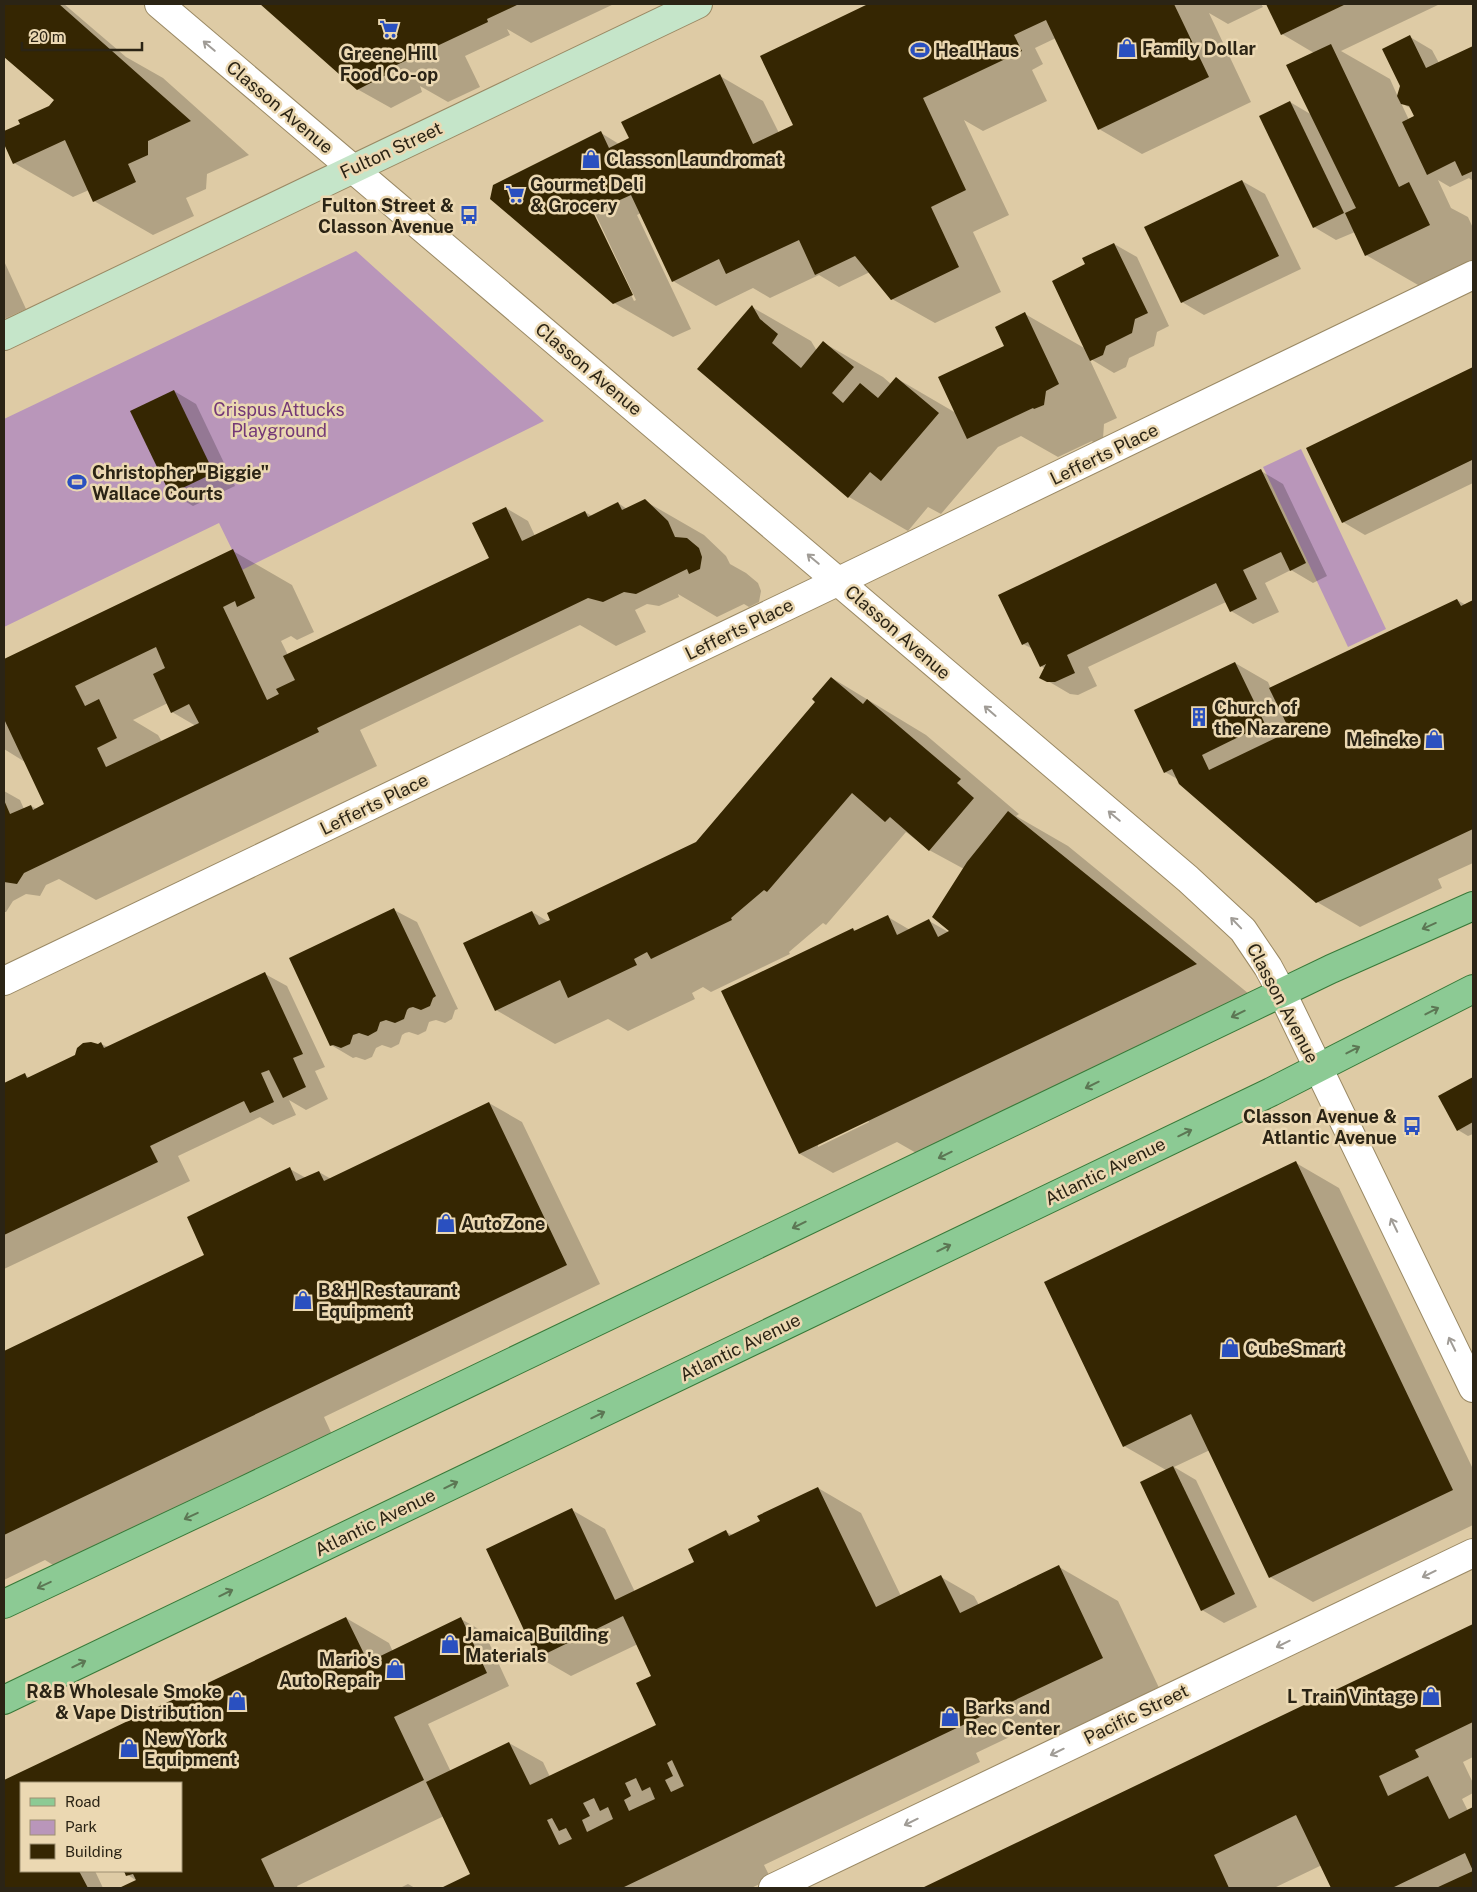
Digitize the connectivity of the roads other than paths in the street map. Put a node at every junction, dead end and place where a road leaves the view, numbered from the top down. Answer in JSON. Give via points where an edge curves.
{"nodes":[{"id":1,"x":158,"y":4,"type":"edge"},
{"id":2,"x":698,"y":4,"type":"edge"},
{"id":3,"x":352,"y":168,"type":"junction"},
{"id":4,"x":1473,"y":275,"type":"edge"},
{"id":5,"x":4,"y":336,"type":"edge"},
{"id":6,"x":840,"y":581,"type":"junction"},
{"id":7,"x":1473,"y":906,"type":"edge"},
{"id":8,"x":4,"y":981,"type":"edge"},
{"id":9,"x":1473,"y":989,"type":"edge"},
{"id":10,"x":1282,"y":993,"type":"junction"},
{"id":11,"x":1318,"y":1068,"type":"junction"},
{"id":12,"x":1473,"y":1388,"type":"edge"},
{"id":13,"x":1473,"y":1553,"type":"edge"},
{"id":14,"x":4,"y":1604,"type":"edge"},
{"id":15,"x":4,"y":1700,"type":"edge"},
{"id":16,"x":773,"y":1888,"type":"edge"}],
"edges":[{"from":3,"to":1,"type":"street","name":"Classon Avenue","one_way":true},
{"from":2,"to":3,"type":"main road","name":"Fulton Street"},
{"from":3,"to":5,"type":"main road","name":"Fulton Street"},
{"from":6,"to":3,"type":"street","name":"Classon Avenue","one_way":true},
{"from":4,"to":6,"type":"street","name":"Lefferts Place"},
{"from":6,"to":8,"type":"street","name":"Lefferts Place"},
{"from":10,"to":6,"type":"street","name":"Classon Avenue","one_way":true,"via":[[1243,930],[1210,897]]},
{"from":7,"to":10,"type":"main road","one_way":true},
{"from":11,"to":9,"type":"main road","name":"Atlantic Avenue","one_way":true},
{"from":10,"to":11,"type":"street","name":"Classon Avenue"},
{"from":10,"to":14,"type":"main road","one_way":true},
{"from":12,"to":11,"type":"street","name":"Classon Avenue","one_way":true},
{"from":15,"to":11,"type":"main road","name":"Atlantic Avenue","one_way":true},
{"from":13,"to":16,"type":"street","name":"Pacific Street","one_way":true}]}
